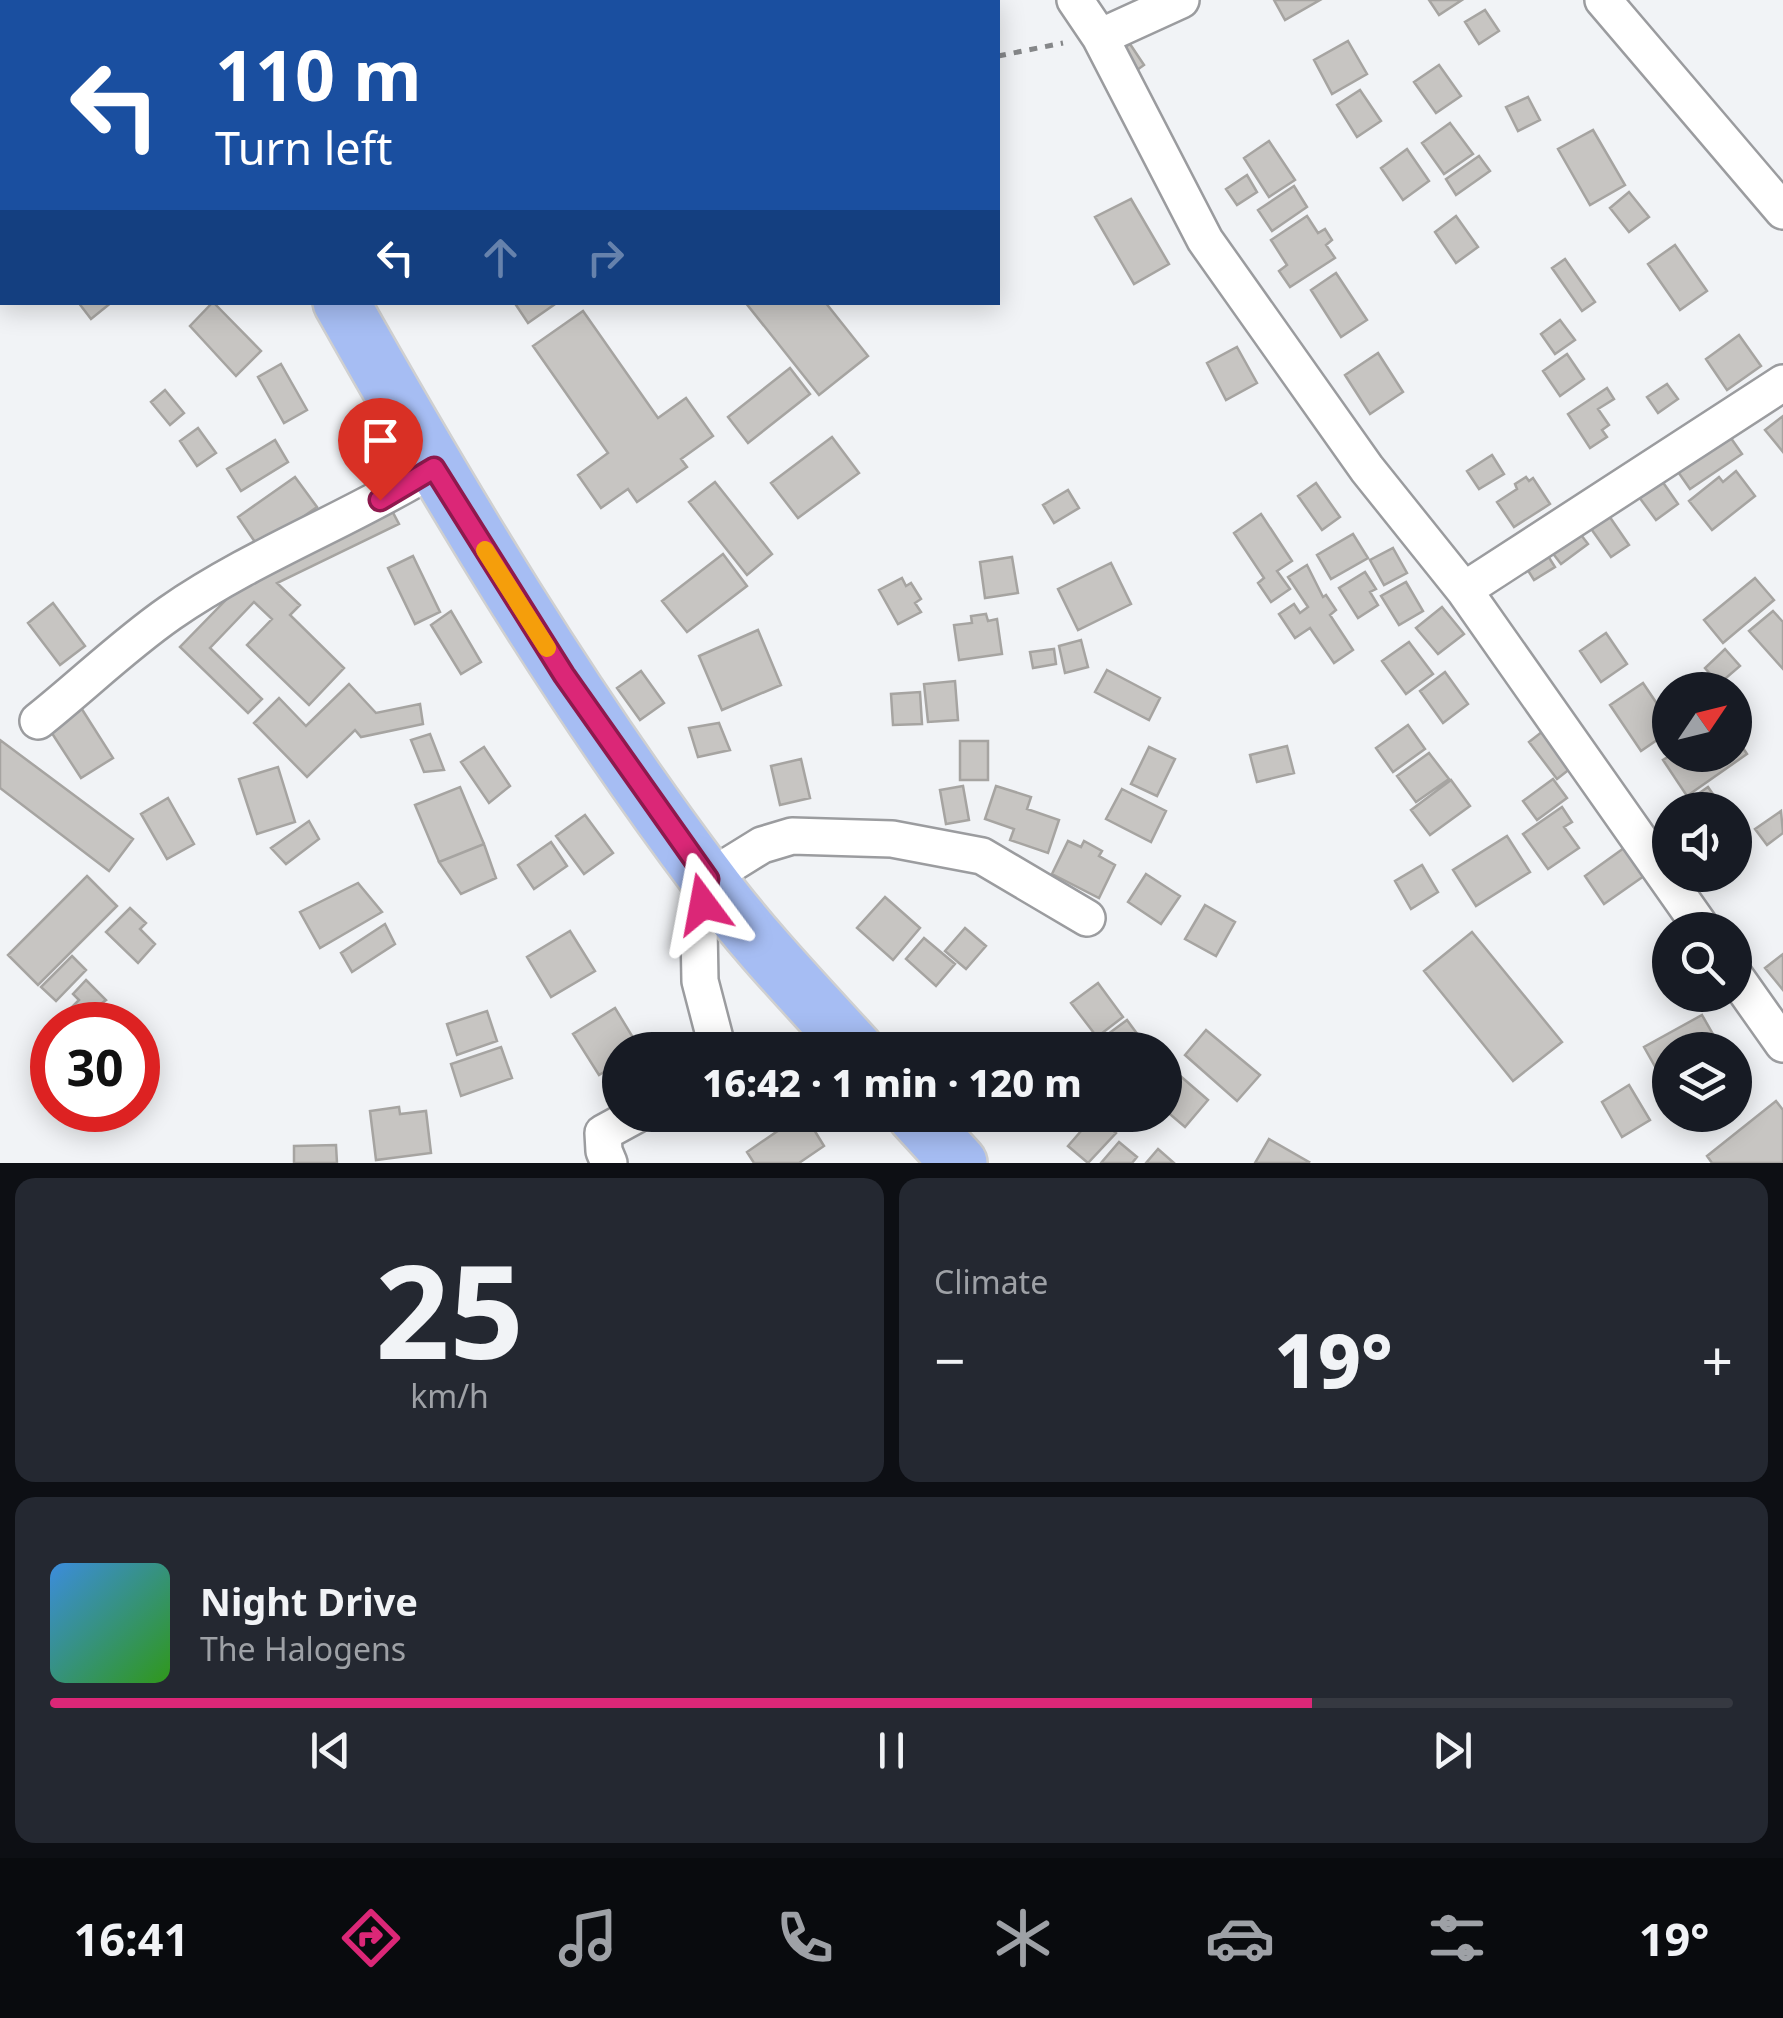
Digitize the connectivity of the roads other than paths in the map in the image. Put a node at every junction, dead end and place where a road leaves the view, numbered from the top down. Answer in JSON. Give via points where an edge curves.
{"nodes":[{"id":1,"x":1076,"y":0,"type":"edge"},
{"id":2,"x":1181,"y":0,"type":"edge"},
{"id":3,"x":1604,"y":0,"type":"edge"},
{"id":4,"x":1100,"y":36,"type":"junction"},
{"id":5,"x":1783,"y":211,"type":"edge"},
{"id":6,"x":343,"y":305,"type":"edge"},
{"id":7,"x":1783,"y":383,"type":"edge"},
{"id":8,"x":434,"y":468,"type":"junction"},
{"id":9,"x":1464,"y":590,"type":"junction"},
{"id":10,"x":38,"y":721,"type":"dead end"},
{"id":11,"x":708,"y":879,"type":"junction"},
{"id":12,"x":1690,"y":912,"type":"edge"},
{"id":13,"x":1088,"y":918,"type":"dead end"},
{"id":14,"x":1752,"y":1000,"type":"edge"},
{"id":15,"x":713,"y":1032,"type":"edge"},
{"id":16,"x":840,"y":1032,"type":"edge"},
{"id":17,"x":1783,"y":1044,"type":"edge"},
{"id":18,"x":604,"y":1132,"type":"edge"},
{"id":19,"x":930,"y":1132,"type":"edge"},
{"id":20,"x":609,"y":1163,"type":"edge"},
{"id":21,"x":958,"y":1163,"type":"edge"}],
"edges":[{"from":1,"to":4,"type":"street"},
{"from":2,"to":4,"type":"street"},
{"from":3,"to":5,"type":"street"},
{"from":4,"to":9,"type":"street","via":[[1205,240],[1368,469]]},
{"from":6,"to":8,"type":"highway"},
{"from":7,"to":9,"type":"street"},
{"from":8,"to":10,"type":"street","via":[[171,612]]},
{"from":8,"to":11,"type":"highway","via":[[564,675]]},
{"from":9,"to":12,"type":"street"},
{"from":11,"to":13,"type":"street","via":[[762,845],[792,836],[892,839],[982,856]]},
{"from":11,"to":15,"type":"street","via":[[699,928],[700,981]]},
{"from":11,"to":16,"type":"highway"},
{"from":14,"to":17,"type":"street"},
{"from":18,"to":20,"type":"street"},
{"from":19,"to":21,"type":"highway"}]}
